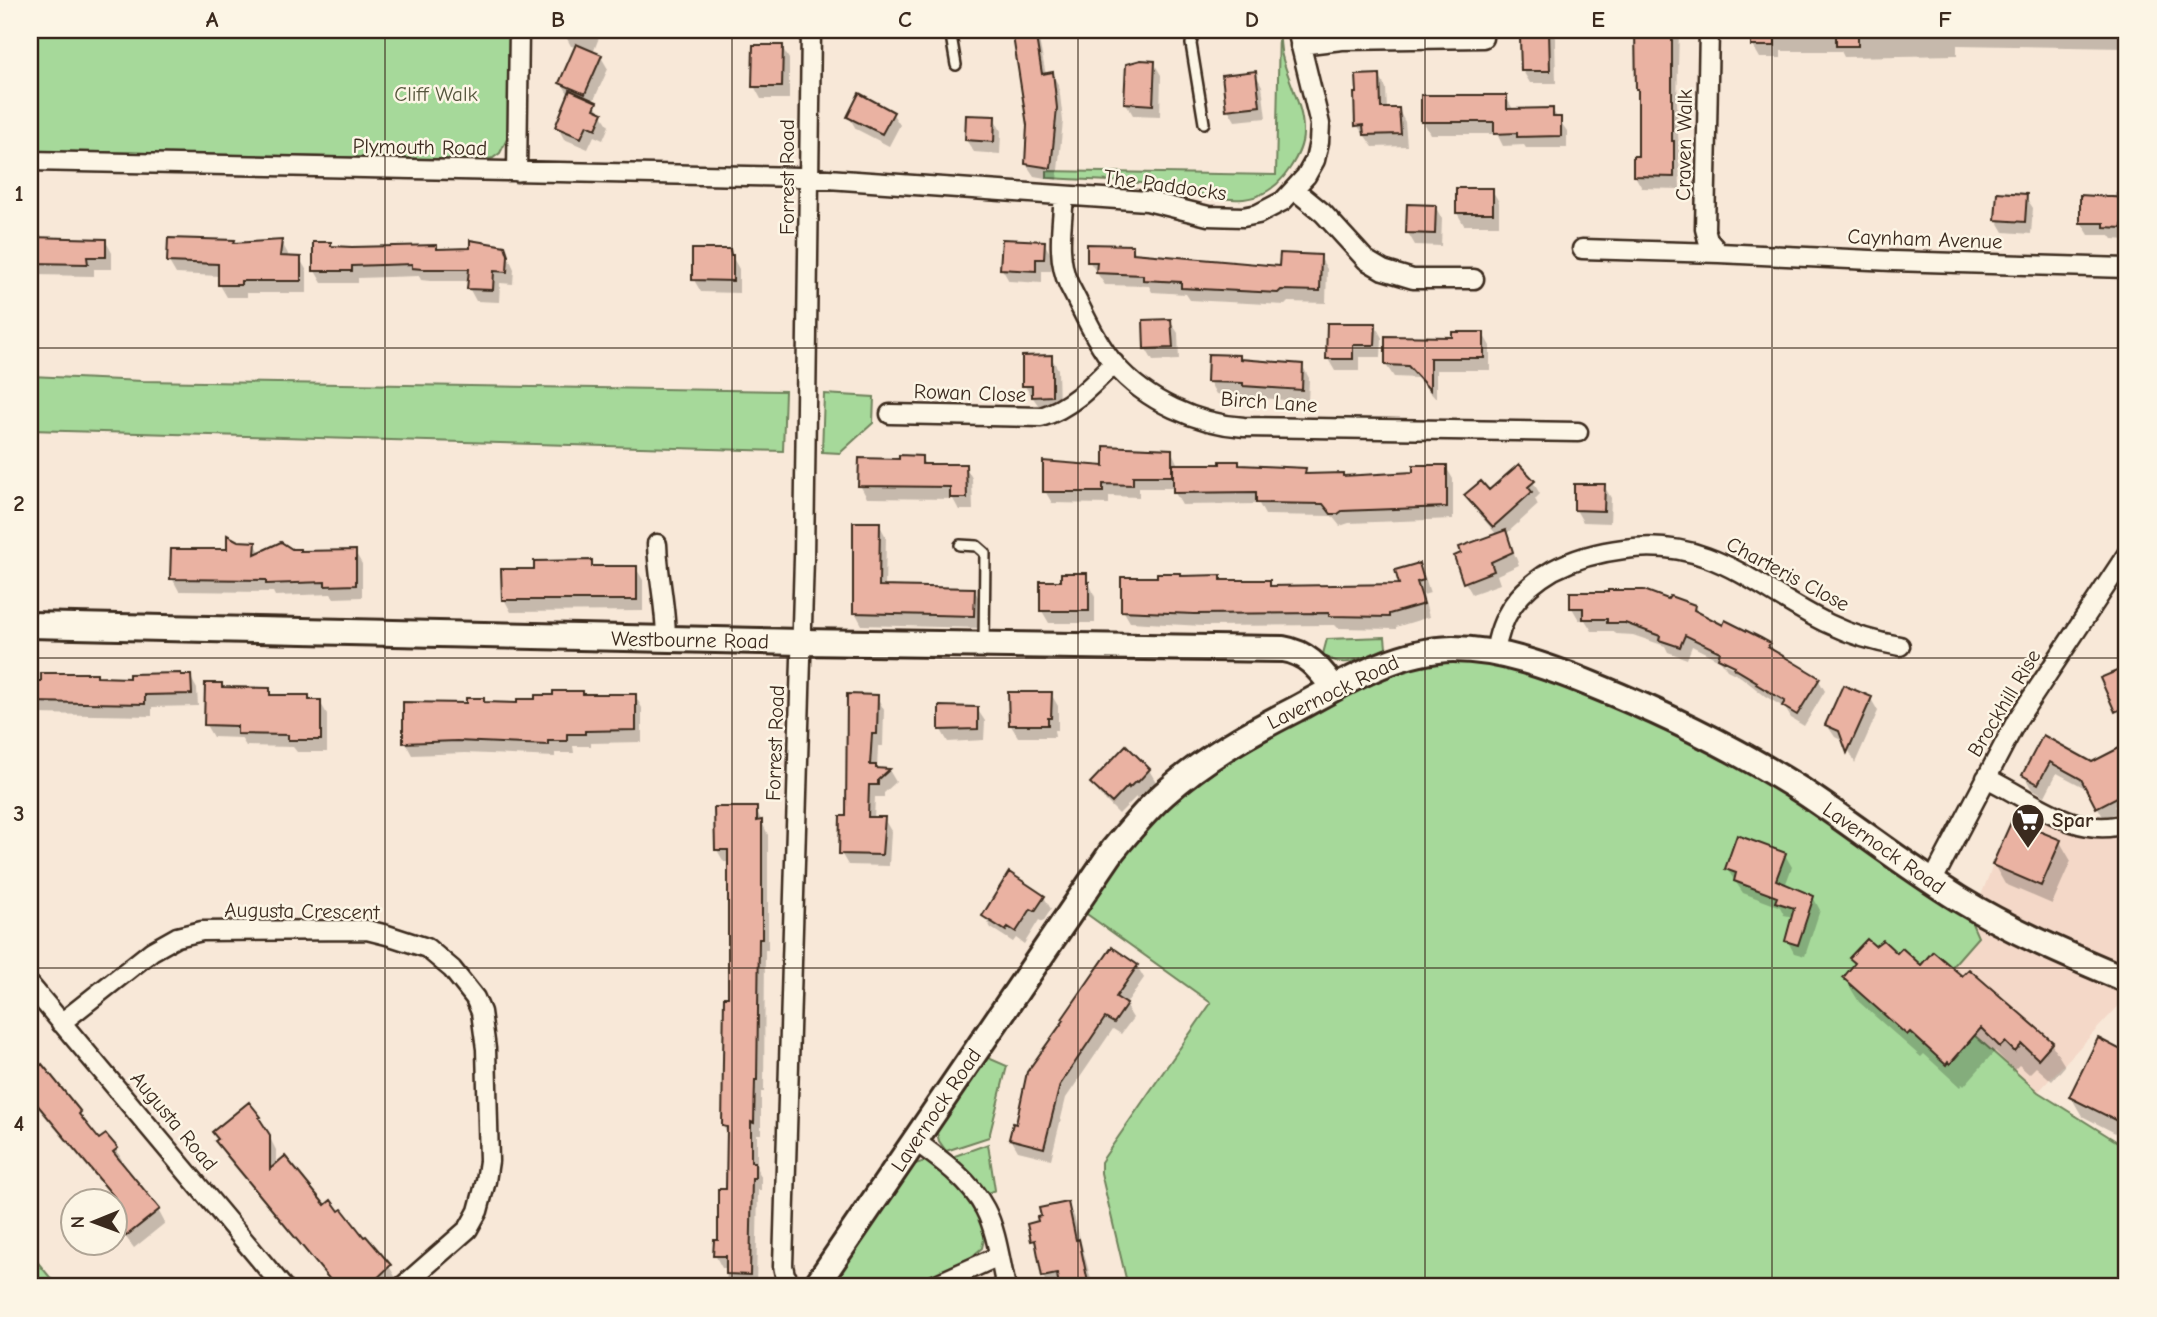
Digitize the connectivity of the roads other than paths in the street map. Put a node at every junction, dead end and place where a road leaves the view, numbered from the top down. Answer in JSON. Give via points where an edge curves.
{"nodes":[{"id":1,"x":519,"y":30,"type":"edge"},
{"id":2,"x":811,"y":30,"type":"edge"},
{"id":3,"x":950,"y":30,"type":"edge"},
{"id":4,"x":1194,"y":30,"type":"edge"},
{"id":5,"x":1709,"y":30,"type":"edge"},
{"id":6,"x":1299,"y":37,"type":"edge"},
{"id":7,"x":1483,"y":38,"type":"dead end"},
{"id":8,"x":956,"y":65,"type":"dead end"},
{"id":9,"x":1204,"y":123,"type":"dead end"},
{"id":10,"x":30,"y":161,"type":"edge"},
{"id":11,"x":517,"y":172,"type":"junction"},
{"id":12,"x":810,"y":179,"type":"junction"},
{"id":13,"x":1295,"y":190,"type":"junction"},
{"id":14,"x":1064,"y":196,"type":"junction"},
{"id":15,"x":1582,"y":249,"type":"dead end"},
{"id":16,"x":1720,"y":253,"type":"junction"},
{"id":17,"x":2127,"y":268,"type":"edge"},
{"id":18,"x":1474,"y":279,"type":"dead end"},
{"id":19,"x":1114,"y":363,"type":"junction"},
{"id":20,"x":890,"y":414,"type":"dead end"},
{"id":21,"x":1578,"y":432,"type":"dead end"},
{"id":22,"x":657,"y":544,"type":"dead end"},
{"id":23,"x":960,"y":545,"type":"dead end"},
{"id":24,"x":2127,"y":554,"type":"edge"},
{"id":25,"x":30,"y":625,"type":"edge"},
{"id":26,"x":666,"y":640,"type":"junction"},
{"id":27,"x":801,"y":642,"type":"junction"},
{"id":28,"x":984,"y":646,"type":"junction"},
{"id":29,"x":1900,"y":646,"type":"dead end"},
{"id":30,"x":1495,"y":654,"type":"junction"},
{"id":31,"x":1334,"y":688,"type":"junction"},
{"id":32,"x":1986,"y":778,"type":"junction"},
{"id":33,"x":2127,"y":823,"type":"edge"},
{"id":34,"x":1932,"y":882,"type":"junction"},
{"id":35,"x":2127,"y":980,"type":"edge"},
{"id":36,"x":30,"y":985,"type":"edge"},
{"id":37,"x":61,"y":1023,"type":"junction"},
{"id":38,"x":915,"y":1141,"type":"junction"},
{"id":39,"x":999,"y":1256,"type":"junction"},
{"id":40,"x":283,"y":1287,"type":"edge"},
{"id":41,"x":402,"y":1287,"type":"edge"},
{"id":42,"x":793,"y":1287,"type":"edge"},
{"id":43,"x":815,"y":1287,"type":"edge"},
{"id":44,"x":930,"y":1287,"type":"edge"},
{"id":45,"x":1006,"y":1287,"type":"edge"}],
"edges":[{"from":1,"to":11,"type":"street"},
{"from":2,"to":12,"type":"street","name":"Forrest Road"},
{"from":3,"to":8,"type":"lane"},
{"from":4,"to":9,"type":"lane","via":[[1191,44]]},
{"from":5,"to":16,"type":"street","name":"Craven Walk","via":[[1705,229]]},
{"from":6,"to":7,"type":"street"},
{"from":6,"to":13,"type":"street","name":"The Paddocks","via":[[1320,124],[1315,160]]},
{"from":10,"to":11,"type":"street","name":"Plymouth Road"},
{"from":11,"to":12,"type":"street","name":"Plymouth Road"},
{"from":12,"to":14,"type":"street","name":"The Paddocks"},
{"from":12,"to":27,"type":"street","name":"Forrest Road"},
{"from":13,"to":14,"type":"street","name":"The Paddocks","via":[[1271,209],[1243,217],[1208,216],[1147,201]]},
{"from":13,"to":18,"type":"street","via":[[1366,260],[1383,270],[1413,279]]},
{"from":14,"to":19,"type":"street","name":"Birch Lane","via":[[1063,273]]},
{"from":15,"to":16,"type":"street","name":"Caynham Avenue"},
{"from":16,"to":17,"type":"street","name":"Caynham Avenue"},
{"from":19,"to":20,"type":"street","name":"Rowan Close","via":[[1072,402],[1041,417]]},
{"from":19,"to":21,"type":"street","name":"Birch Lane","via":[[1162,402],[1227,426]]},
{"from":22,"to":26,"type":"street"},
{"from":23,"to":28,"type":"lane","via":[[977,546],[985,553]]},
{"from":24,"to":32,"type":"street","name":"Brockhill Rise","via":[[2017,720]]},
{"from":25,"to":26,"type":"main road","name":"Westbourne Road"},
{"from":26,"to":27,"type":"main road","name":"Westbourne Road"},
{"from":27,"to":28,"type":"main road","name":"Westbourne Road"},
{"from":27,"to":42,"type":"street","name":"Forrest Road","via":[[783,1266]]},
{"from":28,"to":31,"type":"main road","name":"Westbourne Road","via":[[1283,649],[1310,660]]},
{"from":29,"to":30,"type":"street","name":"Charteris Close","via":[[1826,623],[1738,570],[1711,559],[1690,551],[1647,546],[1580,558],[1544,576],[1507,610]]},
{"from":30,"to":31,"type":"main road","name":"Lavernock Road","via":[[1432,651],[1380,666]]},
{"from":30,"to":34,"type":"main road","name":"Lavernock Road","via":[[1578,679],[1703,735],[1800,790]]},
{"from":31,"to":38,"type":"main road","name":"Lavernock Road","via":[[1220,751],[1153,804],[1113,850]]},
{"from":32,"to":33,"type":"street","via":[[2082,827]]},
{"from":32,"to":34,"type":"street","name":"Brockhill Rise"},
{"from":34,"to":35,"type":"main road","name":"Lavernock Road","via":[[2022,934]]},
{"from":36,"to":37,"type":"street","name":"Augusta Road"},
{"from":37,"to":40,"type":"street","name":"Augusta Road"},
{"from":37,"to":41,"type":"street","name":"Augusta Crescent","via":[[152,951],[190,933],[367,930],[421,946],[439,957],[465,983],[481,1012],[489,1161],[478,1211],[468,1229]]},
{"from":38,"to":39,"type":"street","via":[[978,1197]]},
{"from":38,"to":43,"type":"main road","name":"Lavernock Road"},
{"from":39,"to":44,"type":"street"},
{"from":39,"to":45,"type":"street"}]}
